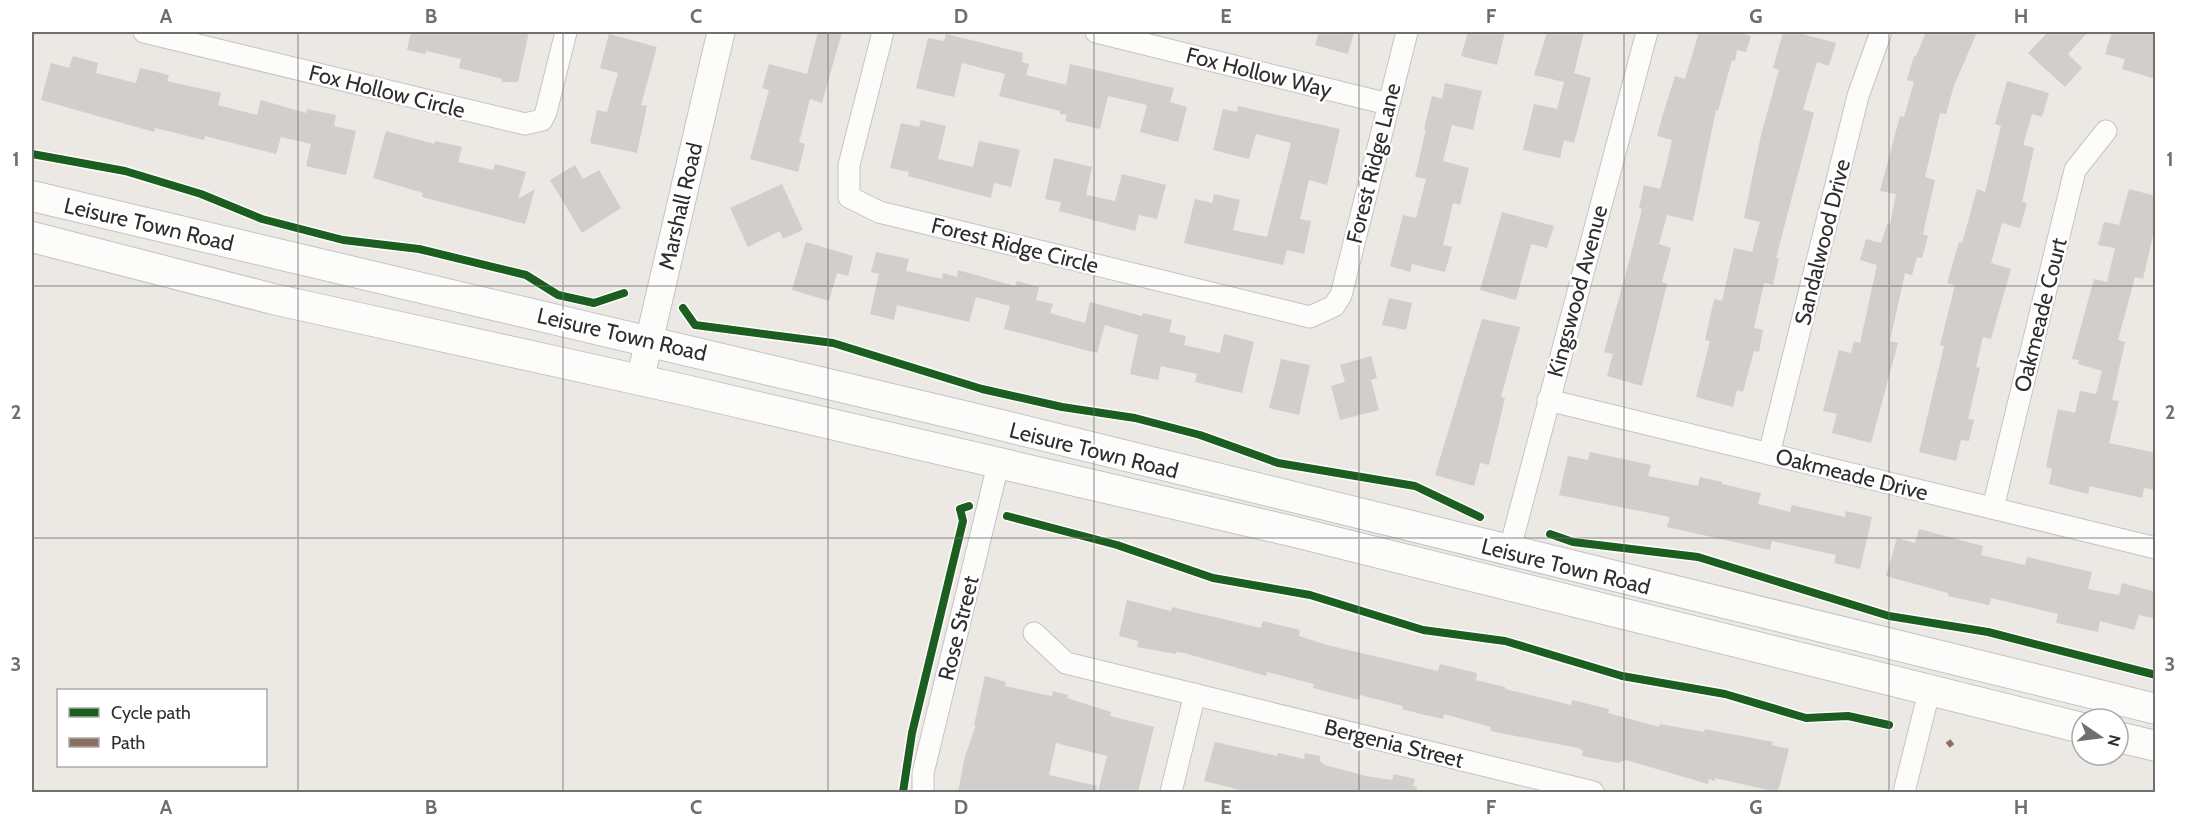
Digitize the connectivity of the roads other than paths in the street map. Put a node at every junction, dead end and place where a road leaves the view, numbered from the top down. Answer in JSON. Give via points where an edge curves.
{"nodes":[{"id":1,"x":144,"y":32,"type":"edge"},
{"id":2,"x":566,"y":32,"type":"edge"},
{"id":3,"x":722,"y":32,"type":"edge"},
{"id":4,"x":883,"y":32,"type":"edge"},
{"id":5,"x":1096,"y":32,"type":"edge"},
{"id":6,"x":1407,"y":32,"type":"edge"},
{"id":7,"x":1647,"y":32,"type":"edge"},
{"id":8,"x":1881,"y":32,"type":"edge"},
{"id":9,"x":1388,"y":104,"type":"junction"},
{"id":10,"x":2106,"y":131,"type":"dead end"},
{"id":11,"x":32,"y":196,"type":"edge"},
{"id":12,"x":32,"y":237,"type":"edge"},
{"id":13,"x":1341,"y":295,"type":"joint"},
{"id":14,"x":648,"y":340,"type":"junction"},
{"id":15,"x":640,"y":380,"type":"junction"},
{"id":16,"x":1548,"y":400,"type":"junction"},
{"id":17,"x":1769,"y":454,"type":"junction"},
{"id":18,"x":998,"y":465,"type":"junction"},
{"id":19,"x":1992,"y":508,"type":"junction"},
{"id":20,"x":1295,"y":532,"type":"junction"},
{"id":21,"x":2156,"y":548,"type":"edge"},
{"id":22,"x":1509,"y":552,"type":"junction"},
{"id":23,"x":1034,"y":633,"type":"dead end"},
{"id":24,"x":1929,"y":692,"type":"junction"},
{"id":25,"x":1195,"y":694,"type":"junction"},
{"id":26,"x":2156,"y":710,"type":"edge"},
{"id":27,"x":2070,"y":725,"type":"edge"},
{"id":28,"x":2130,"y":740,"type":"edge"},
{"id":29,"x":2156,"y":746,"type":"edge"},
{"id":30,"x":923,"y":792,"type":"edge"},
{"id":31,"x":1170,"y":792,"type":"edge"},
{"id":32,"x":1593,"y":792,"type":"edge"},
{"id":33,"x":1904,"y":792,"type":"edge"}],
"edges":[{"from":1,"to":2,"type":"street","name":"Fox Hollow Circle","via":[[525,124],[542,120],[546,112]]},
{"from":3,"to":14,"type":"street","name":"Marshall Road"},
{"from":4,"to":13,"type":"street","name":"Forest Ridge Circle","via":[[849,165],[849,197],[879,212],[1310,317],[1334,306]]},
{"from":5,"to":9,"type":"street","name":"Fox Hollow Way"},
{"from":6,"to":9,"type":"street","name":"Forest Ridge Lane"},
{"from":7,"to":16,"type":"street","name":"Kingswood Avenue"},
{"from":8,"to":17,"type":"street","name":"Sandalwood Drive","via":[[1858,96]]},
{"from":9,"to":13,"type":"street","name":"Forest Ridge Lane"},
{"from":10,"to":19,"type":"street","name":"Oakmeade Court","via":[[2075,170]]},
{"from":11,"to":14,"type":"main road","name":"Leisure Town Road"},
{"from":12,"to":15,"type":"main road","name":"Leisure Town Road","via":[[273,298]]},
{"from":14,"to":15,"type":"street","name":"Marshall Road"},
{"from":14,"to":22,"type":"main road","name":"Leisure Town Road"},
{"from":15,"to":18,"type":"main road","name":"Leisure Town Road"},
{"from":16,"to":17,"type":"street","name":"Oakmeade Drive"},
{"from":16,"to":22,"type":"street","name":"Kingswood Avenue"},
{"from":17,"to":19,"type":"street","name":"Oakmeade Drive"},
{"from":18,"to":20,"type":"main road","name":"Leisure Town Road"},
{"from":18,"to":30,"type":"street","name":"Rose Street","via":[[923,773]]},
{"from":19,"to":21,"type":"street","name":"Oakmeade Drive"},
{"from":20,"to":22,"type":"main road","via":[[1458,561],[1483,560]]},
{"from":20,"to":24,"type":"main road","name":"Leisure Town Road"},
{"from":22,"to":26,"type":"main road","name":"Leisure Town Road"},
{"from":23,"to":25,"type":"street","name":"Bergenia Street","via":[[1066,663]]},
{"from":24,"to":26,"type":"main road","via":[[1938,681],[1956,680]]},
{"from":24,"to":27,"type":"main road","name":"Leisure Town Road"},
{"from":24,"to":33,"type":"street"},
{"from":25,"to":31,"type":"street"},
{"from":25,"to":32,"type":"street","name":"Bergenia Street"},
{"from":28,"to":29,"type":"main road"}]}
